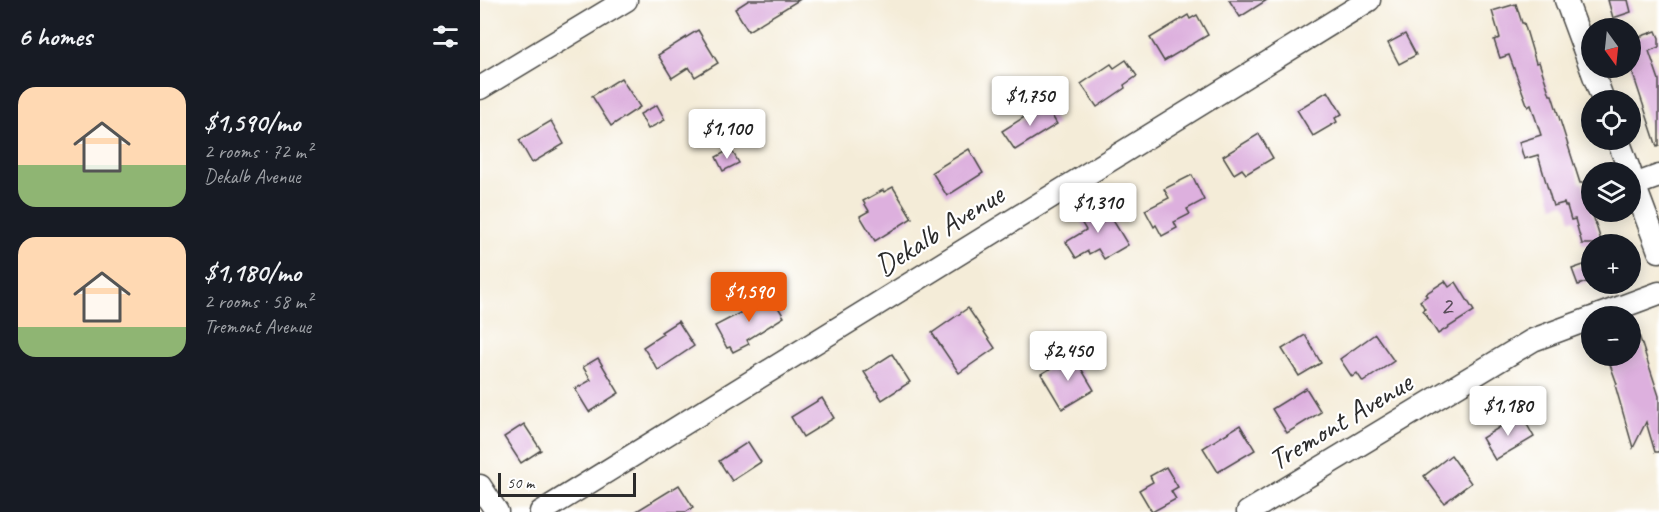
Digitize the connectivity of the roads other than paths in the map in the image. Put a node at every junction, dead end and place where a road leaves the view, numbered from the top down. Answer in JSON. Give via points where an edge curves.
{"nodes":[{"id":1,"x":626,"y":0,"type":"edge"},
{"id":2,"x":1369,"y":0,"type":"edge"},
{"id":3,"x":1566,"y":0,"type":"edge"},
{"id":4,"x":480,"y":88,"type":"edge"},
{"id":5,"x":1599,"y":90,"type":"edge"},
{"id":6,"x":1659,"y":176,"type":"edge"},
{"id":7,"x":1641,"y":177,"type":"edge"},
{"id":8,"x":1641,"y":202,"type":"edge"},
{"id":9,"x":1659,"y":251,"type":"edge"},
{"id":10,"x":1659,"y":293,"type":"edge"},
{"id":11,"x":1624,"y":306,"type":"edge"},
{"id":12,"x":1581,"y":322,"type":"edge"},
{"id":13,"x":480,"y":486,"type":"edge"},
{"id":14,"x":497,"y":512,"type":"edge"},
{"id":15,"x":541,"y":512,"type":"edge"},
{"id":16,"x":1248,"y":512,"type":"edge"}],
"edges":[{"from":1,"to":4,"type":"street"},
{"from":2,"to":15,"type":"street","name":"Dekalb Avenue"},
{"from":3,"to":5,"type":"street"},
{"from":6,"to":7,"type":"street"},
{"from":8,"to":9,"type":"street"},
{"from":10,"to":11,"type":"street"},
{"from":12,"to":16,"type":"street","name":"Tremont Avenue","via":[[1533,340]]},
{"from":13,"to":14,"type":"street"}]}
